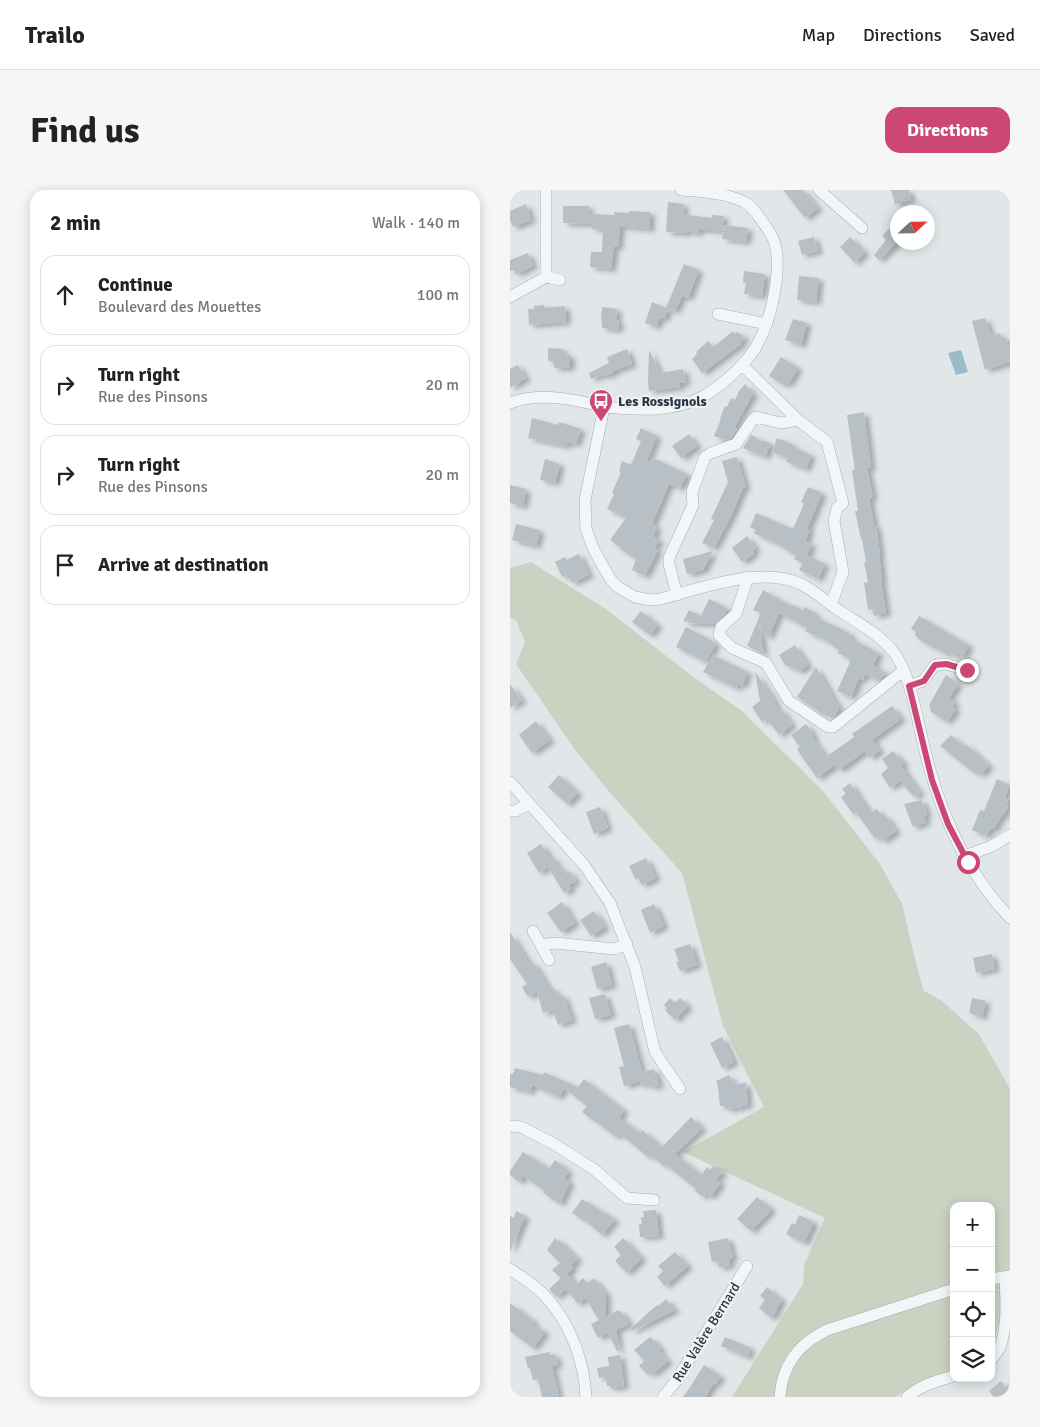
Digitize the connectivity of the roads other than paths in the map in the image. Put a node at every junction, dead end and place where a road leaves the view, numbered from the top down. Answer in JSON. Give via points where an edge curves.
{"nodes":[{"id":1,"x":546,"y":190,"type":"edge"},
{"id":2,"x":681,"y":190,"type":"edge"},
{"id":3,"x":819,"y":190,"type":"edge"},
{"id":4,"x":862,"y":228,"type":"dead end"},
{"id":5,"x":546,"y":277,"type":"junction"},
{"id":6,"x":560,"y":280,"type":"dead end"},
{"id":7,"x":510,"y":297,"type":"edge"},
{"id":8,"x":718,"y":314,"type":"dead end"},
{"id":9,"x":767,"y":324,"type":"junction"},
{"id":10,"x":742,"y":365,"type":"junction"},
{"id":11,"x":510,"y":403,"type":"edge"},
{"id":12,"x":604,"y":407,"type":"junction"},
{"id":13,"x":798,"y":420,"type":"junction"},
{"id":14,"x":748,"y":577,"type":"junction"},
{"id":15,"x":677,"y":594,"type":"junction"},
{"id":16,"x":831,"y":605,"type":"junction"},
{"id":17,"x":904,"y":670,"type":"junction"},
{"id":18,"x":967,"y":670,"type":"dead end"},
{"id":19,"x":909,"y":686,"type":"junction"},
{"id":20,"x":510,"y":782,"type":"edge"},
{"id":21,"x":529,"y":803,"type":"junction"},
{"id":22,"x":510,"y":811,"type":"edge"},
{"id":23,"x":1010,"y":835,"type":"edge"},
{"id":24,"x":965,"y":856,"type":"junction"},
{"id":25,"x":1010,"y":918,"type":"edge"},
{"id":26,"x":533,"y":931,"type":"dead end"},
{"id":27,"x":627,"y":944,"type":"junction"},
{"id":28,"x":541,"y":945,"type":"junction"},
{"id":29,"x":550,"y":960,"type":"dead end"},
{"id":30,"x":680,"y":1089,"type":"dead end"},
{"id":31,"x":510,"y":1126,"type":"edge"},
{"id":32,"x":654,"y":1200,"type":"dead end"},
{"id":33,"x":747,"y":1266,"type":"dead end"},
{"id":34,"x":510,"y":1269,"type":"edge"},
{"id":35,"x":1007,"y":1276,"type":"edge"},
{"id":36,"x":950,"y":1290,"type":"edge"},
{"id":37,"x":995,"y":1355,"type":"edge"},
{"id":38,"x":950,"y":1377,"type":"edge"},
{"id":39,"x":586,"y":1397,"type":"edge"},
{"id":40,"x":662,"y":1397,"type":"edge"},
{"id":41,"x":780,"y":1397,"type":"edge"},
{"id":42,"x":907,"y":1397,"type":"edge"}],
"edges":[{"from":1,"to":5,"type":"street"},
{"from":2,"to":9,"type":"street","via":[[745,202],[766,227],[774,242],[778,270]]},
{"from":3,"to":4,"type":"street"},
{"from":5,"to":6,"type":"street"},
{"from":5,"to":7,"type":"street"},
{"from":8,"to":9,"type":"street"},
{"from":9,"to":10,"type":"street","via":[[756,348]]},
{"from":10,"to":12,"type":"street","via":[[705,395],[688,403],[671,408],[636,410]]},
{"from":10,"to":13,"type":"street"},
{"from":11,"to":12,"type":"street","via":[[534,397],[582,401]]},
{"from":12,"to":15,"type":"street","via":[[585,500],[589,538],[611,580],[626,594],[651,600]]},
{"from":13,"to":15,"type":"street","via":[[781,423],[756,417],[736,444],[705,457],[692,492],[693,505],[669,558]]},
{"from":13,"to":16,"type":"street","via":[[827,442],[843,503],[837,508],[834,521],[843,572]]},
{"from":14,"to":15,"type":"street"},
{"from":14,"to":16,"type":"street","via":[[791,580]]},
{"from":14,"to":17,"type":"street","via":[[736,614],[721,627],[720,635],[732,648],[766,662],[789,701],[828,727],[833,728]]},
{"from":16,"to":17,"type":"street","via":[[887,643]]},
{"from":17,"to":19,"type":"street"},
{"from":18,"to":19,"type":"street","via":[[946,664],[935,665],[924,681]]},
{"from":19,"to":24,"type":"street","via":[[932,780],[948,824]]},
{"from":20,"to":21,"type":"street"},
{"from":21,"to":22,"type":"street"},
{"from":21,"to":27,"type":"street","via":[[584,865],[610,903]]},
{"from":23,"to":24,"type":"street"},
{"from":24,"to":25,"type":"street","via":[[983,886]]},
{"from":26,"to":28,"type":"street"},
{"from":27,"to":28,"type":"street","via":[[614,949],[555,943]]},
{"from":27,"to":30,"type":"street","via":[[654,1052]]},
{"from":28,"to":29,"type":"street"},
{"from":31,"to":32,"type":"street","via":[[521,1127],[554,1144],[595,1170],[627,1198]]},
{"from":33,"to":40,"type":"street","name":"Rue Valère Bernard","via":[[676,1381]]},
{"from":34,"to":39,"type":"street","via":[[546,1297],[559,1314],[579,1358]]},
{"from":35,"to":37,"type":"street","via":[[1005,1327]]},
{"from":36,"to":41,"type":"street","via":[[827,1330],[808,1341],[798,1350],[784,1373]]},
{"from":38,"to":42,"type":"street","via":[[931,1383]]}]}
